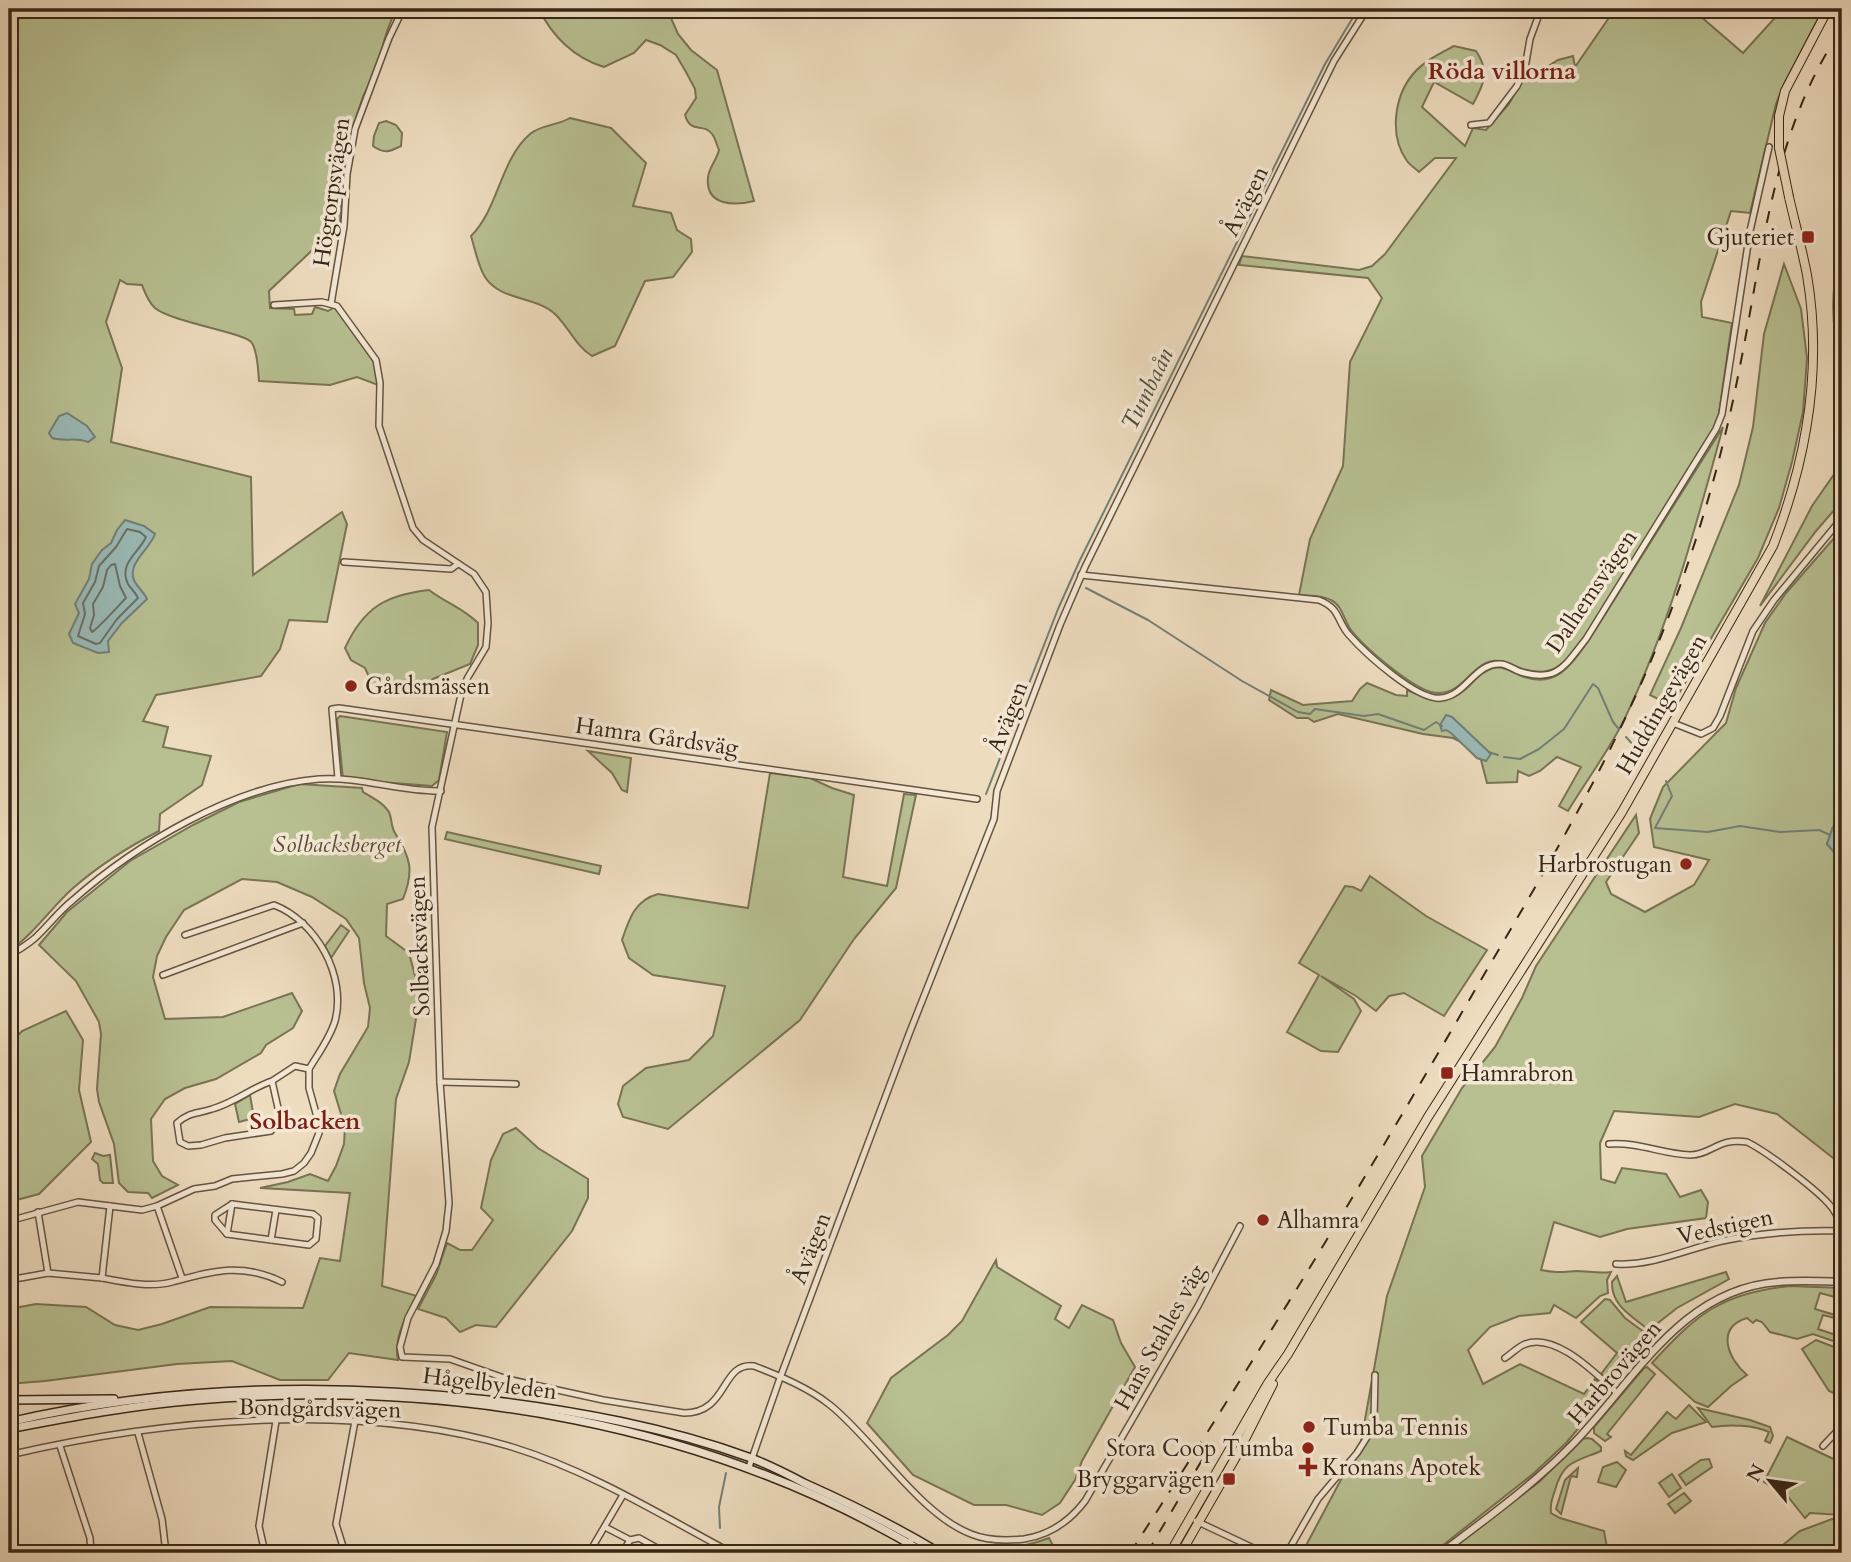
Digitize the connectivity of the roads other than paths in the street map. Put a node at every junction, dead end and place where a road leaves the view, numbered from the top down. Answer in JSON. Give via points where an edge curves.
{"nodes":[{"id":1,"x":403,"y":9,"type":"edge"},
{"id":2,"x":1367,"y":9,"type":"edge"},
{"id":3,"x":1541,"y":9,"type":"edge"},
{"id":4,"x":1828,"y":9,"type":"edge"},
{"id":5,"x":1471,"y":125,"type":"dead end"},
{"id":6,"x":1769,"y":147,"type":"dead end"},
{"id":7,"x":331,"y":304,"type":"junction"},
{"id":8,"x":274,"y":305,"type":"dead end"},
{"id":9,"x":1842,"y":519,"type":"edge"},
{"id":10,"x":344,"y":562,"type":"dead end"},
{"id":11,"x":458,"y":564,"type":"junction"},
{"id":12,"x":1082,"y":575,"type":"junction"},
{"id":13,"x":1673,"y":723,"type":"junction"},
{"id":14,"x":455,"y":724,"type":"junction"},
{"id":15,"x":338,"y":778,"type":"junction"},
{"id":16,"x":441,"y":791,"type":"junction"},
{"id":17,"x":977,"y":799,"type":"dead end"},
{"id":18,"x":303,"y":923,"type":"junction"},
{"id":19,"x":185,"y":935,"type":"dead end"},
{"id":20,"x":9,"y":956,"type":"edge"},
{"id":21,"x":163,"y":975,"type":"dead end"},
{"id":22,"x":309,"y":1069,"type":"junction"},
{"id":23,"x":272,"y":1081,"type":"junction"},
{"id":24,"x":440,"y":1082,"type":"junction"},
{"id":25,"x":516,"y":1084,"type":"dead end"},
{"id":26,"x":1609,"y":1144,"type":"dead end"},
{"id":27,"x":232,"y":1204,"type":"junction"},
{"id":28,"x":110,"y":1206,"type":"junction"},
{"id":29,"x":157,"y":1206,"type":"junction"},
{"id":30,"x":275,"y":1210,"type":"junction"},
{"id":31,"x":38,"y":1212,"type":"junction"},
{"id":32,"x":9,"y":1221,"type":"edge"},
{"id":33,"x":1240,"y":1226,"type":"dead end"},
{"id":34,"x":1842,"y":1231,"type":"edge"},
{"id":35,"x":227,"y":1234,"type":"junction"},
{"id":36,"x":271,"y":1240,"type":"junction"},
{"id":37,"x":1842,"y":1260,"type":"edge"},
{"id":38,"x":1616,"y":1264,"type":"dead end"},
{"id":39,"x":48,"y":1273,"type":"junction"},
{"id":40,"x":102,"y":1278,"type":"junction"},
{"id":41,"x":182,"y":1278,"type":"junction"},
{"id":42,"x":9,"y":1280,"type":"edge"},
{"id":43,"x":282,"y":1282,"type":"dead end"},
{"id":44,"x":1841,"y":1282,"type":"edge"},
{"id":45,"x":1288,"y":1354,"type":"junction"},
{"id":46,"x":1505,"y":1358,"type":"dead end"},
{"id":47,"x":1375,"y":1375,"type":"dead end"},
{"id":48,"x":780,"y":1378,"type":"junction"},
{"id":49,"x":1618,"y":1393,"type":"junction"},
{"id":50,"x":139,"y":1399,"type":"junction"},
{"id":51,"x":9,"y":1400,"type":"edge"},
{"id":52,"x":276,"y":1421,"type":"junction"},
{"id":53,"x":355,"y":1421,"type":"junction"},
{"id":54,"x":9,"y":1422,"type":"edge"},
{"id":55,"x":1842,"y":1426,"type":"edge"},
{"id":56,"x":9,"y":1429,"type":"edge"},
{"id":57,"x":138,"y":1433,"type":"junction"},
{"id":58,"x":60,"y":1446,"type":"junction"},
{"id":59,"x":1823,"y":1446,"type":"dead end"},
{"id":60,"x":9,"y":1455,"type":"edge"},
{"id":61,"x":751,"y":1463,"type":"junction"},
{"id":62,"x":623,"y":1494,"type":"junction"},
{"id":63,"x":1190,"y":1517,"type":"junction"},
{"id":64,"x":1199,"y":1522,"type":"junction"},
{"id":65,"x":605,"y":1527,"type":"junction"},
{"id":66,"x":630,"y":1540,"type":"junction"},
{"id":67,"x":911,"y":1540,"type":"junction"},
{"id":68,"x":91,"y":1553,"type":"edge"},
{"id":69,"x":166,"y":1553,"type":"edge"},
{"id":70,"x":265,"y":1553,"type":"edge"},
{"id":71,"x":345,"y":1553,"type":"edge"},
{"id":72,"x":589,"y":1553,"type":"edge"},
{"id":73,"x":622,"y":1553,"type":"edge"},
{"id":74,"x":666,"y":1553,"type":"edge"},
{"id":75,"x":732,"y":1553,"type":"edge"},
{"id":76,"x":904,"y":1553,"type":"edge"},
{"id":77,"x":925,"y":1553,"type":"edge"},
{"id":78,"x":940,"y":1553,"type":"edge"},
{"id":79,"x":1170,"y":1553,"type":"edge"},
{"id":80,"x":1181,"y":1553,"type":"edge"},
{"id":81,"x":1264,"y":1553,"type":"edge"},
{"id":82,"x":1287,"y":1553,"type":"edge"},
{"id":83,"x":1441,"y":1553,"type":"edge"}],
"edges":[{"from":1,"to":7,"type":"street","name":"Högtorpsvägen","via":[[355,129]]},
{"from":2,"to":12,"type":"street","name":"Åvägen","via":[[1334,61]]},
{"from":3,"to":5,"type":"street","via":[[1517,86],[1489,123]]},
{"from":4,"to":13,"type":"main road","name":"Huddingevägen","bridge":true,"via":[[1785,91],[1779,116],[1779,148],[1807,274],[1813,338],[1804,451],[1773,546]]},
{"from":6,"to":12,"type":"street","name":"Dalhemsvägen","via":[[1716,429],[1586,639],[1552,675],[1538,676],[1502,664],[1487,666],[1461,689],[1442,698],[1429,696],[1372,659],[1346,632],[1336,611],[1319,600]]},
{"from":7,"to":8,"type":"street"},
{"from":7,"to":11,"type":"street","name":"Solbacksvägen","via":[[376,360],[379,426],[413,528]]},
{"from":9,"to":13,"type":"street","via":[[1754,631],[1713,727],[1701,734]]},
{"from":10,"to":11,"type":"street","via":[[451,569]]},
{"from":11,"to":14,"type":"street","name":"Solbacksvägen","via":[[474,574],[486,592],[488,637],[464,684]]},
{"from":12,"to":48,"type":"street","name":"Åvägen","via":[[997,792],[994,819]]},
{"from":13,"to":45,"type":"main road","name":"Huddingevägen","via":[[1622,812],[1428,1117]]},
{"from":14,"to":15,"type":"street","name":"Hamra Gårdsväg","via":[[331,709]]},
{"from":14,"to":16,"type":"street","name":"Solbacksvägen"},
{"from":14,"to":17,"type":"street","name":"Hamra Gårdsväg"},
{"from":15,"to":16,"type":"street"},
{"from":15,"to":20,"type":"street","via":[[297,782],[238,797],[190,821],[115,866]]},
{"from":16,"to":24,"type":"street","name":"Solbacksvägen","via":[[432,827]]},
{"from":18,"to":19,"type":"street","via":[[277,906],[267,905]]},
{"from":18,"to":21,"type":"street"},
{"from":18,"to":22,"type":"street","via":[[316,935],[337,997],[335,1019]]},
{"from":22,"to":23,"type":"street","via":[[295,1066]]},
{"from":22,"to":29,"type":"street","via":[[319,1133],[304,1163],[282,1174],[232,1178],[194,1189]]},
{"from":23,"to":23,"type":"street","via":[[280,1117],[271,1131],[201,1145],[180,1142],[177,1122],[185,1114],[237,1100]]},
{"from":24,"to":25,"type":"street"},
{"from":24,"to":48,"type":"street","name":"Solbacksvägen","via":[[449,1203],[446,1231],[436,1264],[408,1318],[402,1357],[450,1359],[507,1379],[684,1413],[715,1402],[737,1369],[745,1365]]},
{"from":26,"to":34,"type":"street","via":[[1628,1143],[1690,1155],[1724,1142],[1747,1142],[1828,1203]]},
{"from":27,"to":30,"type":"street"},
{"from":27,"to":35,"type":"street"},
{"from":27,"to":35,"type":"street","via":[[215,1215]]},
{"from":28,"to":29,"type":"street","via":[[142,1210]]},
{"from":28,"to":31,"type":"street","via":[[78,1202]]},
{"from":28,"to":40,"type":"street"},
{"from":29,"to":41,"type":"street"},
{"from":30,"to":36,"type":"street"},
{"from":30,"to":36,"type":"street","via":[[313,1214],[318,1218],[316,1239],[309,1245]]},
{"from":31,"to":32,"type":"street"},
{"from":31,"to":39,"type":"street"},
{"from":33,"to":48,"type":"street","name":"Hans Stahles väg","via":[[1098,1480],[1077,1511],[1049,1533],[1004,1541],[961,1530],[940,1516],[832,1406]]},
{"from":34,"to":38,"type":"street","name":"Vedstigen","via":[[1769,1231],[1637,1265]]},
{"from":35,"to":36,"type":"street"},
{"from":37,"to":44,"type":"street"},
{"from":39,"to":40,"type":"street"},
{"from":39,"to":42,"type":"street"},
{"from":40,"to":41,"type":"street","via":[[151,1284]]},
{"from":41,"to":43,"type":"street","via":[[238,1270]]},
{"from":44,"to":49,"type":"street","name":"Harbrovägen","via":[[1778,1282],[1717,1300],[1674,1329]]},
{"from":45,"to":63,"type":"main road","name":"Huddingevägen"},
{"from":45,"to":64,"type":"main road","name":"Huddingevägen"},
{"from":46,"to":49,"type":"street","via":[[1523,1345],[1550,1344],[1577,1359]]},
{"from":47,"to":82,"type":"street","via":[[1374,1420],[1369,1434],[1318,1499]]},
{"from":48,"to":61,"type":"street","name":"Åvägen"},
{"from":49,"to":83,"type":"street","name":"Harbrovägen","via":[[1552,1464]]},
{"from":50,"to":51,"type":"main road"},
{"from":50,"to":54,"type":"main road","name":"Hågelbyleden"},
{"from":50,"to":61,"type":"main road","name":"Hågelbyleden","via":[[249,1390],[425,1393],[613,1419],[691,1439]]},
{"from":52,"to":53,"type":"street","name":"Bondgårdsvägen"},
{"from":52,"to":57,"type":"street","name":"Bondgårdsvägen"},
{"from":52,"to":70,"type":"street","via":[[259,1526]]},
{"from":53,"to":62,"type":"street","name":"Bondgårdsvägen","via":[[475,1437],[576,1471]]},
{"from":53,"to":71,"type":"street","via":[[336,1524]]},
{"from":55,"to":59,"type":"street"},
{"from":56,"to":61,"type":"main road","name":"Hågelbyleden","via":[[195,1400],[337,1395],[425,1398],[622,1429]]},
{"from":57,"to":58,"type":"street","name":"Bondgårdsvägen"},
{"from":57,"to":69,"type":"street","via":[[162,1518]]},
{"from":58,"to":60,"type":"street","name":"Bondgårdsvägen"},
{"from":58,"to":68,"type":"street"},
{"from":61,"to":67,"type":"main road","name":"Hågelbyleden","via":[[838,1498]]},
{"from":62,"to":65,"type":"street"},
{"from":62,"to":75,"type":"street","name":"Bondgårdsvägen"},
{"from":63,"to":64,"type":"street"},
{"from":63,"to":79,"type":"main road","name":"Huddingevägen"},
{"from":64,"to":80,"type":"main road","name":"Huddingevägen"},
{"from":64,"to":81,"type":"street"},
{"from":65,"to":66,"type":"street"},
{"from":65,"to":72,"type":"street"},
{"from":66,"to":73,"type":"street"},
{"from":66,"to":74,"type":"street","via":[[639,1538]]},
{"from":67,"to":76,"type":"street"},
{"from":67,"to":77,"type":"main road","name":"Hågelbyleden"},
{"from":67,"to":78,"type":"main road","name":"Hågelbyleden"}]}
